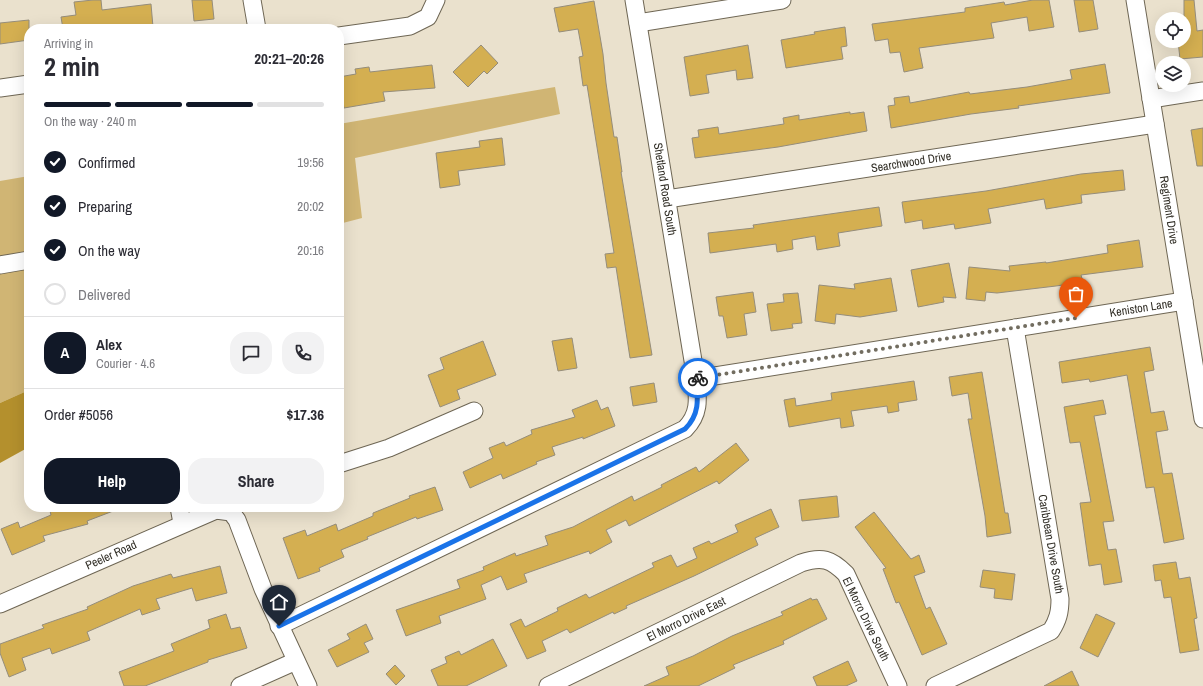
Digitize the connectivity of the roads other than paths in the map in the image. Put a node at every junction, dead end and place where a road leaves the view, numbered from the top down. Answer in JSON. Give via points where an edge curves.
{"nodes":[{"id":1,"x":252,"y":0,"type":"edge"},
{"id":2,"x":436,"y":0,"type":"edge"},
{"id":3,"x":634,"y":0,"type":"edge"},
{"id":4,"x":782,"y":0,"type":"edge"},
{"id":5,"x":1135,"y":0,"type":"edge"},
{"id":6,"x":638,"y":23,"type":"junction"},
{"id":7,"x":256,"y":24,"type":"edge"},
{"id":8,"x":344,"y":35,"type":"edge"},
{"id":9,"x":24,"y":85,"type":"edge"},
{"id":10,"x":0,"y":88,"type":"edge"},
{"id":11,"x":1203,"y":91,"type":"edge"},
{"id":12,"x":1151,"y":99,"type":"junction"},
{"id":13,"x":1155,"y":124,"type":"junction"},
{"id":14,"x":667,"y":199,"type":"junction"},
{"id":15,"x":24,"y":261,"type":"edge"},
{"id":16,"x":0,"y":265,"type":"edge"},
{"id":17,"x":1184,"y":301,"type":"junction"},
{"id":18,"x":1015,"y":328,"type":"junction"},
{"id":19,"x":696,"y":379,"type":"junction"},
{"id":20,"x":474,"y":411,"type":"dead end"},
{"id":21,"x":1203,"y":419,"type":"edge"},
{"id":22,"x":344,"y":462,"type":"edge"},
{"id":23,"x":197,"y":512,"type":"edge"},
{"id":24,"x":230,"y":512,"type":"edge"},
{"id":25,"x":181,"y":515,"type":"edge"},
{"id":26,"x":825,"y":559,"type":"joint"},
{"id":27,"x":0,"y":604,"type":"edge"},
{"id":28,"x":279,"y":626,"type":"junction"},
{"id":29,"x":296,"y":661,"type":"junction"},
{"id":30,"x":240,"y":686,"type":"edge"},
{"id":31,"x":308,"y":686,"type":"edge"},
{"id":32,"x":548,"y":686,"type":"edge"},
{"id":33,"x":898,"y":686,"type":"edge"},
{"id":34,"x":935,"y":686,"type":"edge"}],
"edges":[{"from":1,"to":7,"type":"street"},
{"from":2,"to":8,"type":"street","via":[[428,17],[410,26]]},
{"from":3,"to":6,"type":"street","name":"Shetland Road South"},
{"from":4,"to":6,"type":"street"},
{"from":5,"to":12,"type":"street","name":"Regiment Drive"},
{"from":6,"to":14,"type":"street","name":"Shetland Road South"},
{"from":9,"to":10,"type":"street"},
{"from":11,"to":12,"type":"street"},
{"from":12,"to":13,"type":"street","name":"Regiment Drive"},
{"from":13,"to":14,"type":"street","name":"Searchwood Drive"},
{"from":13,"to":17,"type":"street","name":"Regiment Drive"},
{"from":14,"to":19,"type":"street","name":"Shetland Road South"},
{"from":15,"to":16,"type":"street"},
{"from":17,"to":18,"type":"street","name":"Keniston Lane"},
{"from":17,"to":21,"type":"street","name":"Regiment Drive"},
{"from":18,"to":19,"type":"street","name":"Keniston Lane"},
{"from":18,"to":34,"type":"street","name":"Caribbean Drive South","via":[[1060,610],[1051,631]]},
{"from":19,"to":28,"type":"street","name":"Shetland Road South","via":[[699,403],[695,416],[685,429]]},
{"from":20,"to":22,"type":"street","via":[[389,448]]},
{"from":23,"to":25,"type":"street","name":"Peeler Road"},
{"from":24,"to":28,"type":"street","via":[[237,520]]},
{"from":25,"to":27,"type":"street","name":"Peeler Road"},
{"from":26,"to":32,"type":"street","name":"El Morro Drive East","via":[[814,558],[801,563]]},
{"from":26,"to":33,"type":"street","name":"El Morro Drive South","via":[[836,564],[846,574]]},
{"from":28,"to":29,"type":"street"},
{"from":29,"to":30,"type":"street"},
{"from":29,"to":31,"type":"street"}]}
